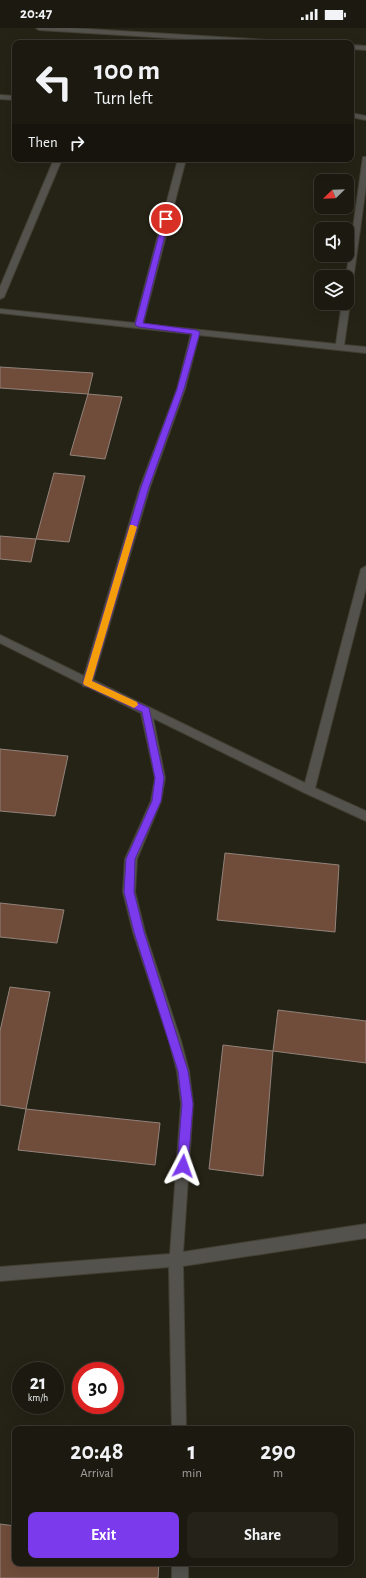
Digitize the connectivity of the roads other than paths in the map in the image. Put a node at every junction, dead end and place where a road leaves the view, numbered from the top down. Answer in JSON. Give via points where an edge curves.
{"nodes":[{"id":1,"x":39,"y":28,"type":"edge"},
{"id":2,"x":234,"y":40,"type":"edge"},
{"id":3,"x":354,"y":47,"type":"edge"},
{"id":4,"x":366,"y":48,"type":"edge"},
{"id":5,"x":0,"y":97,"type":"edge"},
{"id":6,"x":12,"y":98,"type":"edge"},
{"id":7,"x":354,"y":116,"type":"edge"},
{"id":8,"x":366,"y":118,"type":"edge"},
{"id":9,"x":366,"y":159,"type":"edge"},
{"id":10,"x":57,"y":162,"type":"edge"},
{"id":11,"x":181,"y":162,"type":"edge"},
{"id":12,"x":350,"y":270,"type":"edge"},
{"id":13,"x":0,"y":297,"type":"edge"},
{"id":14,"x":345,"y":310,"type":"edge"},
{"id":15,"x":0,"y":311,"type":"edge"},
{"id":16,"x":139,"y":325,"type":"junction"},
{"id":17,"x":196,"y":332,"type":"junction"},
{"id":18,"x":340,"y":347,"type":"junction"},
{"id":19,"x":366,"y":350,"type":"edge"},
{"id":20,"x":366,"y":569,"type":"edge"},
{"id":21,"x":0,"y":640,"type":"edge"},
{"id":22,"x":87,"y":683,"type":"junction"},
{"id":23,"x":146,"y":710,"type":"junction"},
{"id":24,"x":308,"y":790,"type":"junction"},
{"id":25,"x":366,"y":816,"type":"edge"},
{"id":26,"x":366,"y":1231,"type":"edge"},
{"id":27,"x":176,"y":1260,"type":"junction"},
{"id":28,"x":0,"y":1274,"type":"edge"},
{"id":29,"x":179,"y":1426,"type":"edge"},
{"id":30,"x":180,"y":1566,"type":"edge"},
{"id":31,"x":180,"y":1578,"type":"edge"}],
"edges":[{"from":1,"to":2,"type":"street"},
{"from":3,"to":4,"type":"street"},
{"from":5,"to":6,"type":"street"},
{"from":7,"to":8,"type":"street"},
{"from":9,"to":12,"type":"street"},
{"from":10,"to":13,"type":"street"},
{"from":11,"to":16,"type":"street"},
{"from":14,"to":18,"type":"street"},
{"from":15,"to":16,"type":"street"},
{"from":16,"to":17,"type":"street"},
{"from":17,"to":18,"type":"street"},
{"from":17,"to":22,"type":"street","via":[[181,389],[145,487]]},
{"from":18,"to":19,"type":"street"},
{"from":20,"to":24,"type":"street"},
{"from":21,"to":22,"type":"street"},
{"from":22,"to":23,"type":"street"},
{"from":23,"to":24,"type":"street"},
{"from":23,"to":27,"type":"street","via":[[160,778],[156,801],[131,859],[129,892],[183,1071],[188,1104]]},
{"from":24,"to":25,"type":"street"},
{"from":26,"to":27,"type":"street"},
{"from":27,"to":28,"type":"street"},
{"from":27,"to":29,"type":"street"},
{"from":30,"to":31,"type":"street"}]}
